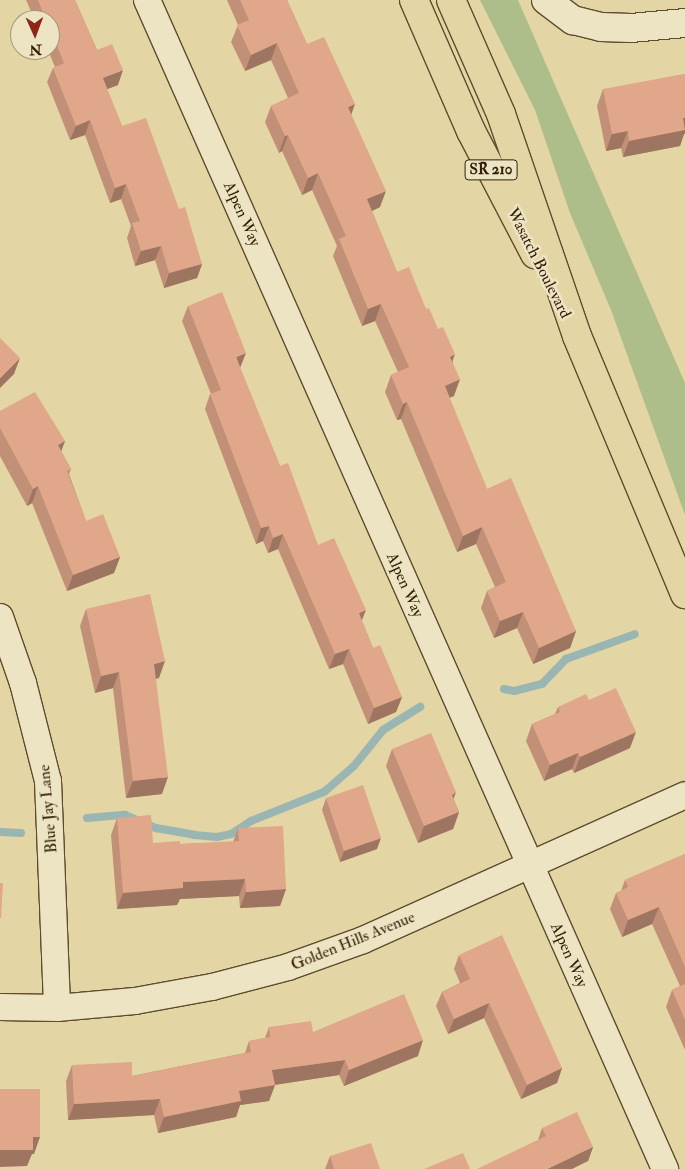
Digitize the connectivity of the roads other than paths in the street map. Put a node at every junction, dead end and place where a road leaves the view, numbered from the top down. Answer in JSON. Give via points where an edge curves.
{"nodes":[{"id":1,"x":147,"y":0,"type":"edge"},
{"id":2,"x":414,"y":0,"type":"edge"},
{"id":3,"x":452,"y":0,"type":"edge"},
{"id":4,"x":546,"y":0,"type":"edge"},
{"id":5,"x":685,"y":23,"type":"edge"},
{"id":6,"x":577,"y":336,"type":"junction"},
{"id":7,"x":685,"y":594,"type":"edge"},
{"id":8,"x":0,"y":617,"type":"edge"},
{"id":9,"x":685,"y":795,"type":"edge"},
{"id":10,"x":529,"y":865,"type":"junction"},
{"id":11,"x":0,"y":1007,"type":"edge"},
{"id":12,"x":57,"y":1008,"type":"junction"},
{"id":13,"x":665,"y":1169,"type":"edge"}],
"edges":[{"from":1,"to":10,"type":"street","name":"Alpen Way"},
{"from":2,"to":6,"type":"main road","name":"Wasatch Boulevard","number":"SR 210","via":[[471,130]]},
{"from":3,"to":6,"type":"main road","name":"Wasatch Boulevard","number":"SR 210","via":[[501,114]]},
{"from":4,"to":5,"type":"street","via":[[573,20],[601,27]]},
{"from":6,"to":7,"type":"main road","name":"Wasatch Boulevard","number":"SR 210"},
{"from":8,"to":12,"type":"street","name":"Blue Jay Lane","via":[[31,708],[48,781]]},
{"from":9,"to":10,"type":"street","name":"Golden Hills Avenue"},
{"from":10,"to":12,"type":"street","name":"Golden Hills Avenue","via":[[363,940],[288,967],[212,987],[136,1001]]},
{"from":10,"to":13,"type":"street","name":"Alpen Way"},
{"from":11,"to":12,"type":"street","name":"Golden Hills Avenue"}]}
